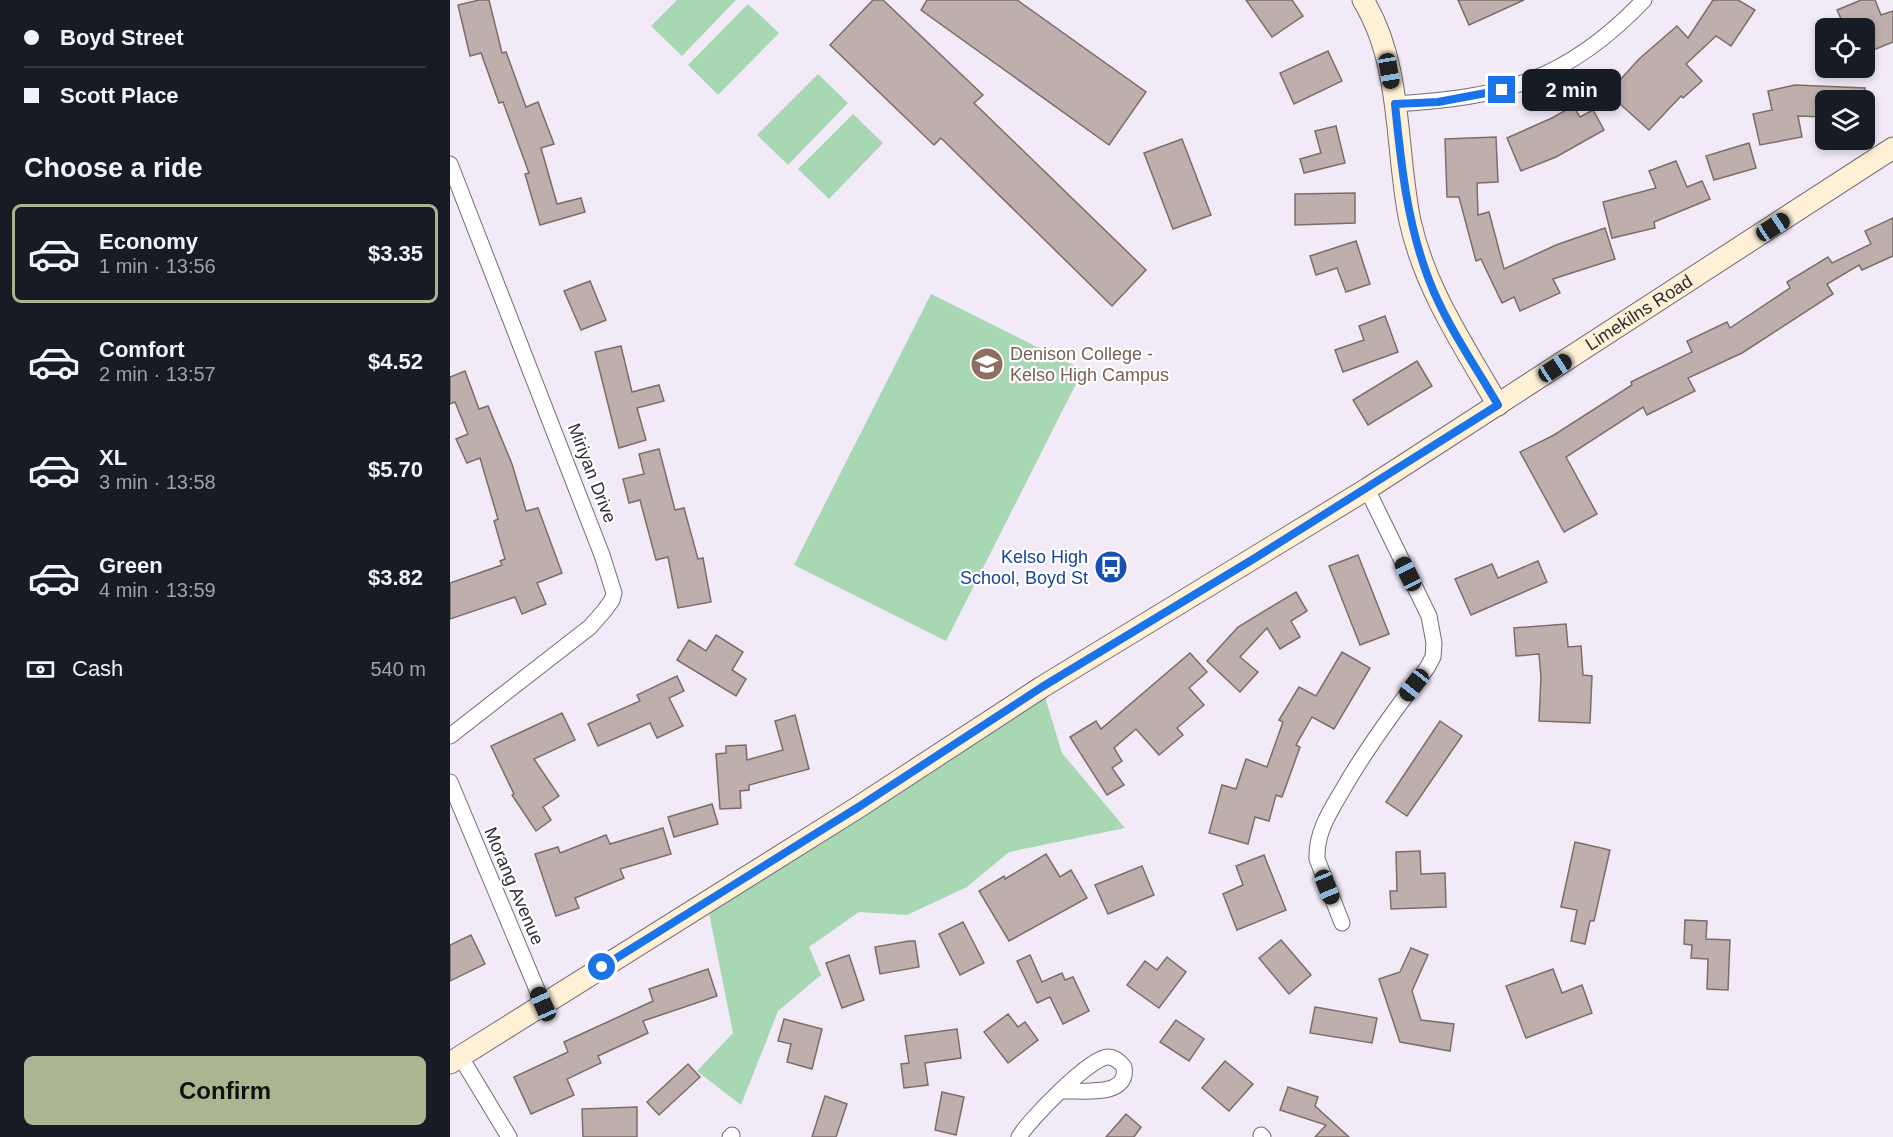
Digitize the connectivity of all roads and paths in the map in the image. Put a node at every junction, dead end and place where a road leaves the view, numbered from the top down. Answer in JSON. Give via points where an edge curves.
{"nodes":[{"id":1,"x":1363,"y":0,"type":"edge"},
{"id":2,"x":1644,"y":0,"type":"edge"},
{"id":3,"x":1395,"y":104,"type":"junction"},
{"id":4,"x":1893,"y":148,"type":"edge"},
{"id":5,"x":450,"y":164,"type":"edge"},
{"id":6,"x":1498,"y":405,"type":"junction"},
{"id":7,"x":1367,"y":489,"type":"junction"},
{"id":8,"x":450,"y":736,"type":"edge"},
{"id":9,"x":450,"y":782,"type":"edge"},
{"id":10,"x":1342,"y":923,"type":"dead end"},
{"id":11,"x":543,"y":1004,"type":"junction"},
{"id":12,"x":455,"y":1060,"type":"edge"},
{"id":13,"x":1062,"y":1091,"type":"dead end"},
{"id":14,"x":509,"y":1137,"type":"edge"},
{"id":15,"x":1019,"y":1137,"type":"edge"}],
"edges":[{"from":1,"to":3,"type":"main road","via":[[1380,38]]},
{"from":2,"to":3,"type":"street","via":[[1618,27],[1559,69],[1520,85],[1438,102]]},
{"from":3,"to":6,"type":"main road","via":[[1403,184],[1419,250],[1448,320]]},
{"from":4,"to":6,"type":"main road","name":"Limekilns Road"},
{"from":5,"to":8,"type":"street","name":"Miriyan Drive","via":[[603,555],[614,593],[590,627]]},
{"from":6,"to":7,"type":"main road","name":"Limekilns Road"},
{"from":7,"to":10,"type":"street","via":[[1429,616],[1434,643],[1427,668],[1366,749],[1321,829],[1317,859]]},
{"from":7,"to":11,"type":"main road","name":"Limekilns Road","via":[[1042,687]]},
{"from":9,"to":11,"type":"street","name":"Morang Avenue"},
{"from":11,"to":12,"type":"main road","name":"Limekilns Road"},
{"from":12,"to":14,"type":"street"},
{"from":13,"to":15,"type":"street","via":[[1034,1116]]}]}
